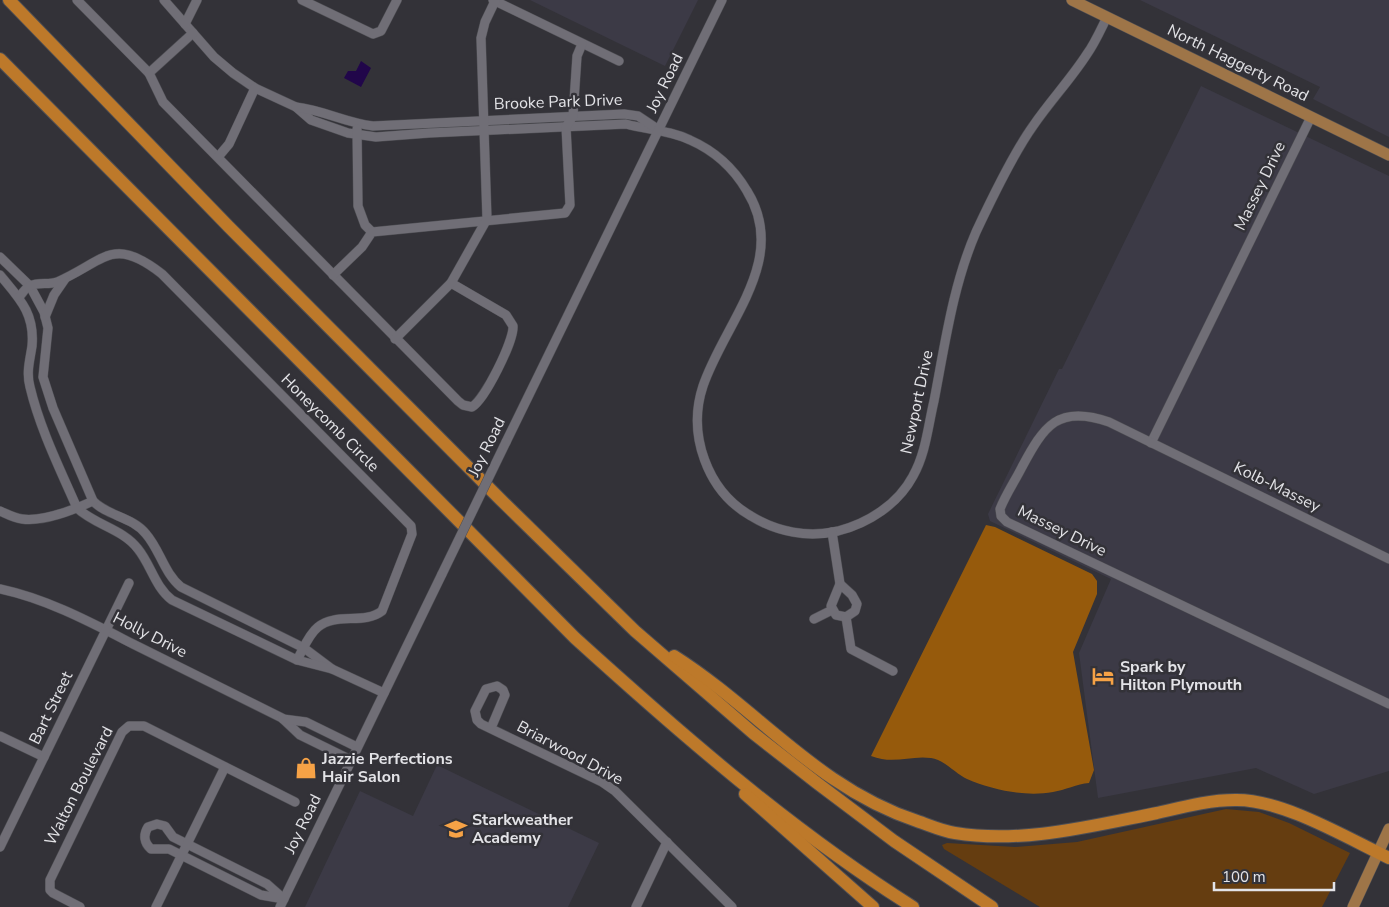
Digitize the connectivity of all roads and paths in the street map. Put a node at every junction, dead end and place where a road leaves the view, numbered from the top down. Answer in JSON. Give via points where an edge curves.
{"nodes":[{"id":1,"x":9,"y":0,"type":"edge"},
{"id":2,"x":77,"y":0,"type":"edge"},
{"id":3,"x":164,"y":0,"type":"edge"},
{"id":4,"x":197,"y":0,"type":"edge"},
{"id":5,"x":302,"y":0,"type":"edge"},
{"id":6,"x":397,"y":0,"type":"edge"},
{"id":7,"x":722,"y":0,"type":"edge"},
{"id":8,"x":1072,"y":0,"type":"edge"},
{"id":9,"x":494,"y":1,"type":"edge"},
{"id":10,"x":1107,"y":17,"type":"junction"},
{"id":11,"x":185,"y":24,"type":"junction"},
{"id":12,"x":193,"y":33,"type":"junction"},
{"id":13,"x":582,"y":44,"type":"junction"},
{"id":14,"x":0,"y":60,"type":"edge"},
{"id":15,"x":618,"y":61,"type":"dead end"},
{"id":16,"x":149,"y":73,"type":"junction"},
{"id":17,"x":255,"y":88,"type":"junction"},
{"id":18,"x":296,"y":107,"type":"junction"},
{"id":19,"x":573,"y":116,"type":"junction"},
{"id":20,"x":1311,"y":117,"type":"junction"},
{"id":21,"x":484,"y":120,"type":"junction"},
{"id":22,"x":357,"y":124,"type":"junction"},
{"id":23,"x":388,"y":126,"type":"junction"},
{"id":24,"x":566,"y":127,"type":"junction"},
{"id":25,"x":485,"y":130,"type":"junction"},
{"id":26,"x":659,"y":130,"type":"junction"},
{"id":27,"x":356,"y":135,"type":"junction"},
{"id":28,"x":387,"y":137,"type":"junction"},
{"id":29,"x":1389,"y":155,"type":"edge"},
{"id":30,"x":218,"y":157,"type":"junction"},
{"id":31,"x":486,"y":219,"type":"junction"},
{"id":32,"x":372,"y":232,"type":"junction"},
{"id":33,"x":0,"y":257,"type":"edge"},
{"id":34,"x":68,"y":275,"type":"junction"},
{"id":35,"x":333,"y":275,"type":"junction"},
{"id":36,"x":0,"y":276,"type":"edge"},
{"id":37,"x":451,"y":283,"type":"junction"},
{"id":38,"x":30,"y":286,"type":"junction"},
{"id":39,"x":19,"y":297,"type":"junction"},
{"id":40,"x":45,"y":317,"type":"junction"},
{"id":41,"x":395,"y":339,"type":"junction"},
{"id":42,"x":28,"y":366,"type":"junction"},
{"id":43,"x":44,"y":366,"type":"junction"},
{"id":44,"x":1151,"y":443,"type":"junction"},
{"id":45,"x":93,"y":501,"type":"junction"},
{"id":46,"x":77,"y":508,"type":"junction"},
{"id":47,"x":0,"y":511,"type":"edge"},
{"id":48,"x":130,"y":522,"type":"junction"},
{"id":49,"x":832,"y":532,"type":"junction"},
{"id":50,"x":124,"y":536,"type":"junction"},
{"id":51,"x":1389,"y":559,"type":"edge"},
{"id":52,"x":129,"y":583,"type":"dead end"},
{"id":53,"x":176,"y":583,"type":"junction"},
{"id":54,"x":840,"y":584,"type":"junction"},
{"id":55,"x":0,"y":589,"type":"edge"},
{"id":56,"x":165,"y":594,"type":"junction"},
{"id":57,"x":832,"y":610,"type":"junction"},
{"id":58,"x":236,"y":614,"type":"junction"},
{"id":59,"x":846,"y":617,"type":"junction"},
{"id":60,"x":814,"y":619,"type":"dead end"},
{"id":61,"x":229,"y":626,"type":"junction"},
{"id":62,"x":106,"y":630,"type":"junction"},
{"id":63,"x":635,"y":631,"type":"junction"},
{"id":64,"x":304,"y":648,"type":"junction"},
{"id":65,"x":296,"y":660,"type":"junction"},
{"id":66,"x":332,"y":669,"type":"junction"},
{"id":67,"x":893,"y":671,"type":"dead end"},
{"id":68,"x":384,"y":693,"type":"junction"},
{"id":69,"x":1389,"y":704,"type":"edge"},
{"id":70,"x":282,"y":718,"type":"junction"},
{"id":71,"x":491,"y":728,"type":"junction"},
{"id":72,"x":0,"y":736,"type":"edge"},
{"id":73,"x":358,"y":747,"type":"junction"},
{"id":74,"x":44,"y":757,"type":"junction"},
{"id":75,"x":714,"y":758,"type":"junction"},
{"id":76,"x":351,"y":760,"type":"junction"},
{"id":77,"x":225,"y":767,"type":"junction"},
{"id":78,"x":295,"y":802,"type":"dead end"},
{"id":79,"x":1389,"y":829,"type":"edge"},
{"id":80,"x":667,"y":842,"type":"junction"},
{"id":81,"x":187,"y":844,"type":"junction"},
{"id":82,"x":0,"y":847,"type":"edge"},
{"id":83,"x":1384,"y":855,"type":"edge"},
{"id":84,"x":182,"y":856,"type":"junction"},
{"id":85,"x":233,"y":867,"type":"junction"},
{"id":86,"x":228,"y":878,"type":"junction"},
{"id":87,"x":282,"y":903,"type":"edge"},
{"id":88,"x":80,"y":907,"type":"edge"},
{"id":89,"x":156,"y":907,"type":"edge"},
{"id":90,"x":636,"y":907,"type":"edge"},
{"id":91,"x":732,"y":907,"type":"edge"},
{"id":92,"x":873,"y":907,"type":"edge"},
{"id":93,"x":913,"y":907,"type":"edge"},
{"id":94,"x":992,"y":907,"type":"edge"},
{"id":95,"x":1353,"y":907,"type":"edge"}],
"edges":[{"from":1,"to":63,"type":"highway","via":[[222,220]]},
{"from":2,"to":16,"type":"street"},
{"from":3,"to":11,"type":"street","name":"Brooke Park Drive"},
{"from":4,"to":11,"type":"street"},
{"from":5,"to":6,"type":"street","via":[[373,34],[381,31]]},
{"from":7,"to":26,"type":"street","name":"Joy Road"},
{"from":8,"to":10,"type":"main road","name":"North Haggerty Road"},
{"from":9,"to":13,"type":"street"},
{"from":9,"to":21,"type":"street","via":[[481,38]]},
{"from":10,"to":20,"type":"main road","name":"North Haggerty Road"},
{"from":10,"to":49,"type":"street","name":"Newport Drive","via":[[1087,54],[1029,132],[975,234],[953,304],[924,448],[913,477],[899,496],[879,513],[849,528]]},
{"from":11,"to":12,"type":"street","name":"Brooke Park Drive"},
{"from":12,"to":16,"type":"street"},
{"from":12,"to":17,"type":"street","name":"Brooke Park Drive","via":[[214,57]]},
{"from":13,"to":15,"type":"street"},
{"from":13,"to":19,"type":"street","via":[[577,56]]},
{"from":14,"to":75,"type":"highway","via":[[575,638]]},
{"from":16,"to":30,"type":"street","via":[[163,102]]},
{"from":17,"to":18,"type":"street","name":"Brooke Park Drive"},
{"from":17,"to":30,"type":"street","via":[[229,144]]},
{"from":18,"to":22,"type":"street","name":"Brooke Park Drive"},
{"from":18,"to":27,"type":"street","name":"Brooke Park Drive","via":[[311,120]]},
{"from":19,"to":21,"type":"street","name":"Brooke Park Drive"},
{"from":19,"to":24,"type":"street"},
{"from":19,"to":26,"type":"street","name":"Brooke Park Drive","via":[[634,115]]},
{"from":20,"to":29,"type":"main road","name":"North Haggerty Road"},
{"from":20,"to":44,"type":"street","name":"Massey Drive"},
{"from":21,"to":23,"type":"street","name":"Brooke Park Drive"},
{"from":21,"to":25,"type":"street"},
{"from":22,"to":23,"type":"street","name":"Brooke Park Drive"},
{"from":22,"to":27,"type":"street"},
{"from":23,"to":28,"type":"street"},
{"from":24,"to":25,"type":"street","name":"Brooke Park Drive"},
{"from":24,"to":26,"type":"street","name":"Brooke Park Drive","via":[[626,124]]},
{"from":24,"to":31,"type":"street","via":[[568,209],[560,215]]},
{"from":25,"to":28,"type":"street","name":"Brooke Park Drive"},
{"from":25,"to":31,"type":"street"},
{"from":26,"to":49,"type":"street","name":"Newport Drive","via":[[686,138],[725,162],[751,196],[760,224],[760,254],[754,279],[700,397],[698,432],[706,464],[721,491],[750,516],[792,532]]},
{"from":26,"to":68,"type":"street","name":"Joy Road","bridge":true},
{"from":27,"to":28,"type":"street","name":"Brooke Park Drive"},
{"from":27,"to":32,"type":"street","via":[[358,206],[361,218]]},
{"from":30,"to":35,"type":"street"},
{"from":31,"to":32,"type":"street"},
{"from":31,"to":37,"type":"street"},
{"from":32,"to":35,"type":"street","via":[[362,247]]},
{"from":33,"to":38,"type":"street"},
{"from":34,"to":38,"type":"street","name":"Honeycomb Circle","via":[[52,283]]},
{"from":34,"to":40,"type":"street","via":[[54,295]]},
{"from":34,"to":64,"type":"street","name":"Honeycomb Circle","via":[[113,254],[130,254],[144,260],[162,274],[411,526],[412,534],[382,611],[373,616],[324,623],[313,632]]},
{"from":35,"to":41,"type":"street"},
{"from":36,"to":39,"type":"street"},
{"from":37,"to":41,"type":"street"},
{"from":37,"to":41,"type":"street","via":[[506,315],[514,326],[512,338],[477,404],[467,406],[458,401]]},
{"from":38,"to":39,"type":"street"},
{"from":38,"to":40,"type":"street"},
{"from":39,"to":42,"type":"street","via":[[28,313],[32,333]]},
{"from":40,"to":43,"type":"street","via":[[48,328]]},
{"from":42,"to":43,"type":"street"},
{"from":42,"to":46,"type":"street","via":[[37,414]]},
{"from":43,"to":45,"type":"street","via":[[43,377],[49,398]]},
{"from":44,"to":51,"type":"street","name":"Kolb-Massey"},
{"from":44,"to":69,"type":"street","name":"Massey Drive","via":[[1096,418],[1078,415],[1059,420],[1047,427],[1037,439],[1001,506],[1001,516],[1007,522]]},
{"from":45,"to":46,"type":"street"},
{"from":45,"to":48,"type":"street"},
{"from":46,"to":47,"type":"street","via":[[34,519],[16,518]]},
{"from":46,"to":50,"type":"street"},
{"from":48,"to":50,"type":"street"},
{"from":48,"to":53,"type":"street","via":[[147,534]]},
{"from":49,"to":54,"type":"street"},
{"from":50,"to":56,"type":"street","via":[[138,548]]},
{"from":52,"to":62,"type":"street","name":"Bart Street"},
{"from":53,"to":56,"type":"street"},
{"from":53,"to":58,"type":"street"},
{"from":54,"to":57,"type":"street","via":[[831,603]]},
{"from":54,"to":59,"type":"street","via":[[857,604],[855,611]]},
{"from":55,"to":62,"type":"street","name":"Holly Drive","via":[[59,607]]},
{"from":56,"to":61,"type":"street"},
{"from":57,"to":59,"type":"street","via":[[836,615]]},
{"from":57,"to":60,"type":"street"},
{"from":58,"to":61,"type":"street"},
{"from":58,"to":64,"type":"street"},
{"from":59,"to":67,"type":"street","via":[[852,650]]},
{"from":61,"to":65,"type":"street"},
{"from":62,"to":70,"type":"street","name":"Holly Drive"},
{"from":62,"to":74,"type":"street","name":"Bart Street"},
{"from":63,"to":83,"type":"highway","via":[[686,664],[848,791],[893,814],[953,833],[1024,836],[1236,800],[1280,808]]},
{"from":63,"to":94,"type":"highway","via":[[803,772],[894,841]]},
{"from":64,"to":65,"type":"street","name":"Honeycomb Circle"},
{"from":64,"to":66,"type":"street"},
{"from":65,"to":66,"type":"street"},
{"from":66,"to":68,"type":"street"},
{"from":68,"to":73,"type":"street","name":"Joy Road"},
{"from":70,"to":73,"type":"street","name":"Holly Drive","via":[[306,722]]},
{"from":70,"to":76,"type":"street","name":"Holly Drive","via":[[300,734]]},
{"from":71,"to":71,"type":"street","name":"Briarwood Drive","via":[[479,722],[474,714],[486,689],[497,686],[505,695]]},
{"from":71,"to":80,"type":"street","name":"Briarwood Drive","via":[[609,786]]},
{"from":72,"to":74,"type":"street"},
{"from":73,"to":76,"type":"street","name":"Joy Road"},
{"from":74,"to":82,"type":"street","name":"Bart Street"},
{"from":75,"to":92,"type":"highway","via":[[733,784]]},
{"from":75,"to":93,"type":"highway","via":[[812,838]]},
{"from":76,"to":87,"type":"street","name":"Joy Road"},
{"from":77,"to":78,"type":"street","name":"Walton Boulevard"},
{"from":77,"to":81,"type":"street"},
{"from":77,"to":88,"type":"street","name":"Walton Boulevard","via":[[144,726],[132,724],[125,728],[50,880],[53,893]]},
{"from":79,"to":83,"type":"main road"},
{"from":80,"to":90,"type":"street"},
{"from":80,"to":91,"type":"street","name":"Briarwood Drive"},
{"from":81,"to":84,"type":"street"},
{"from":81,"to":84,"type":"street","via":[[173,837],[162,824],[152,825],[146,831],[145,841],[151,848],[169,849]]},
{"from":81,"to":85,"type":"street"},
{"from":83,"to":95,"type":"main road"},
{"from":84,"to":86,"type":"street"},
{"from":84,"to":89,"type":"street"},
{"from":85,"to":86,"type":"street"},
{"from":85,"to":87,"type":"street","via":[[267,884]]},
{"from":86,"to":87,"type":"street"}]}
